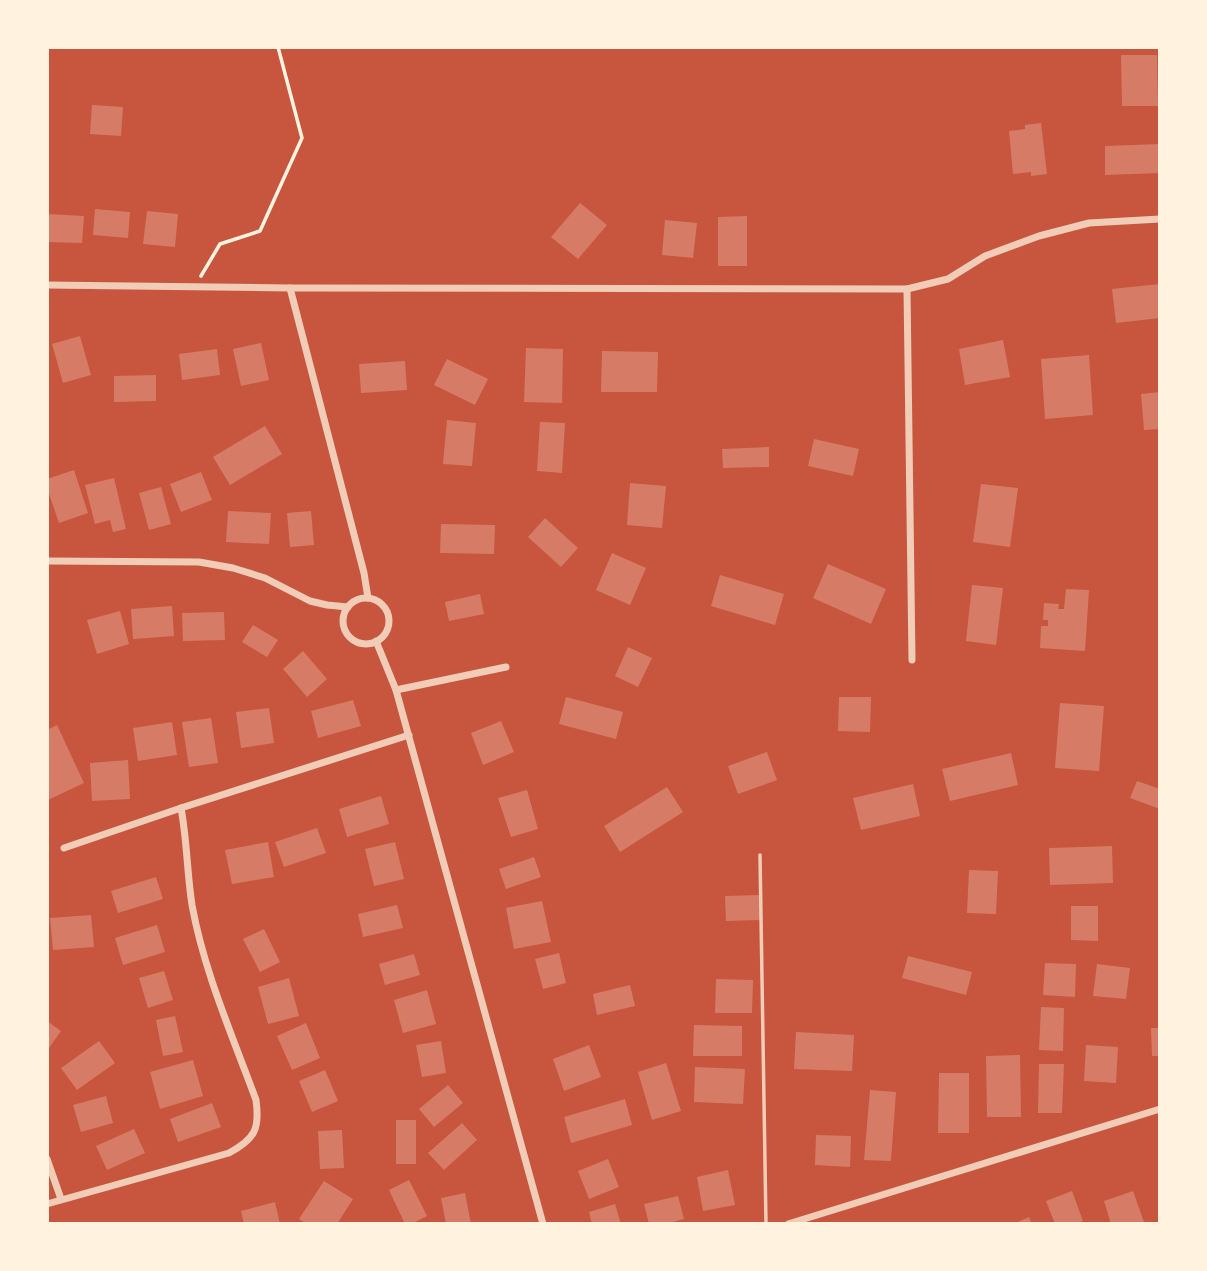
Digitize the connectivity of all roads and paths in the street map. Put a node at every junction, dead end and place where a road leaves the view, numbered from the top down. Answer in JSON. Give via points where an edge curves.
{"nodes":[{"id":1,"x":278,"y":47,"type":"edge"},
{"id":2,"x":1160,"y":219,"type":"edge"},
{"id":3,"x":47,"y":285,"type":"edge"},
{"id":4,"x":195,"y":287,"type":"junction"},
{"id":5,"x":290,"y":288,"type":"junction"},
{"id":6,"x":907,"y":289,"type":"junction"},
{"id":7,"x":47,"y":561,"type":"edge"},
{"id":8,"x":368,"y":598,"type":"junction"},
{"id":9,"x":348,"y":607,"type":"junction"},
{"id":10,"x":376,"y":641,"type":"junction"},
{"id":11,"x":912,"y":660,"type":"dead end"},
{"id":12,"x":506,"y":667,"type":"dead end"},
{"id":13,"x":396,"y":690,"type":"junction"},
{"id":14,"x":409,"y":735,"type":"junction"},
{"id":15,"x":181,"y":808,"type":"junction"},
{"id":16,"x":64,"y":848,"type":"dead end"},
{"id":17,"x":760,"y":855,"type":"dead end"},
{"id":18,"x":1160,"y":1109,"type":"edge"},
{"id":19,"x":47,"y":1159,"type":"edge"},
{"id":20,"x":61,"y":1199,"type":"junction"},
{"id":21,"x":47,"y":1204,"type":"edge"},
{"id":22,"x":543,"y":1224,"type":"edge"},
{"id":23,"x":766,"y":1224,"type":"edge"},
{"id":24,"x":788,"y":1224,"type":"edge"}],
"edges":[{"from":1,"to":4,"type":"path","via":[[302,138],[260,231],[219,244]]},
{"from":2,"to":6,"type":"street","via":[[1089,223],[1039,236],[985,256],[948,279]]},
{"from":3,"to":4,"type":"street"},
{"from":4,"to":5,"type":"street"},
{"from":5,"to":6,"type":"street"},
{"from":5,"to":8,"type":"street"},
{"from":6,"to":11,"type":"street"},
{"from":7,"to":9,"type":"street","via":[[199,562],[265,578],[310,601]]},
{"from":8,"to":9,"type":"street"},
{"from":8,"to":10,"type":"street","via":[[382,604],[388,617],[386,631]]},
{"from":9,"to":10,"type":"street","via":[[343,621],[348,635],[361,643]]},
{"from":10,"to":13,"type":"street"},
{"from":12,"to":13,"type":"street"},
{"from":13,"to":14,"type":"street"},
{"from":14,"to":15,"type":"street"},
{"from":14,"to":22,"type":"street"},
{"from":15,"to":16,"type":"street"},
{"from":15,"to":20,"type":"street","via":[[192,904],[207,964],[256,1100],[255,1133],[229,1153]]},
{"from":17,"to":23,"type":"lane"},
{"from":18,"to":24,"type":"street"},
{"from":19,"to":20,"type":"street"},
{"from":20,"to":21,"type":"street"}]}
